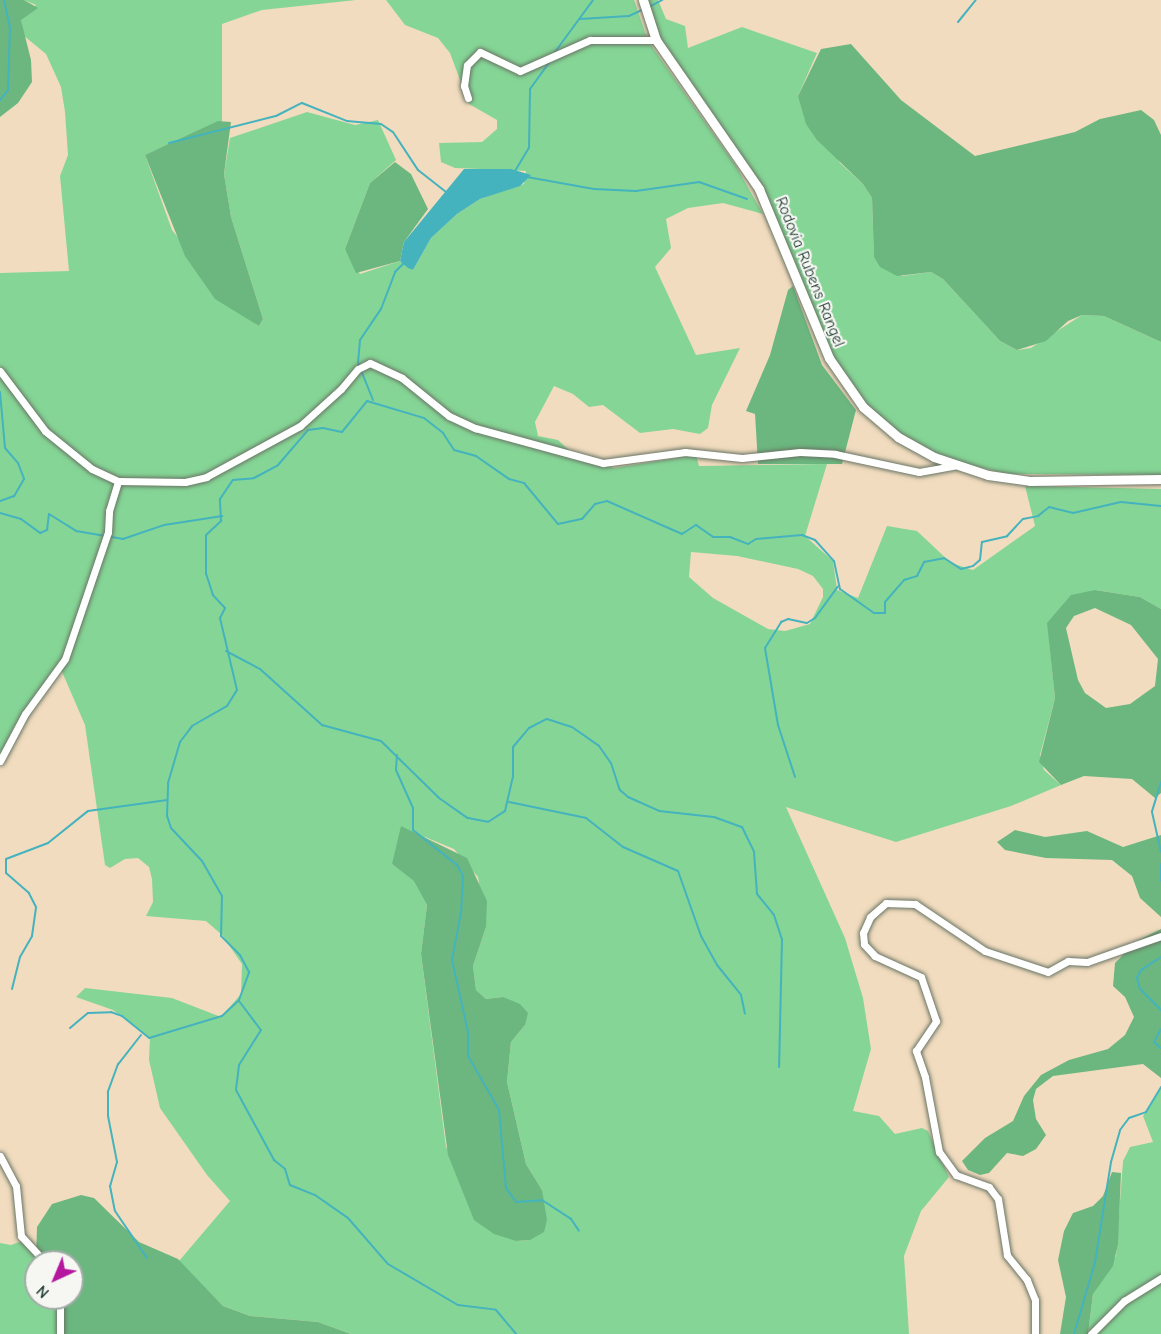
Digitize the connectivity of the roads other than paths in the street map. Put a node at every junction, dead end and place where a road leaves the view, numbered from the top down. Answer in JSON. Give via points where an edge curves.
{"nodes":[{"id":1,"x":643,"y":0,"type":"edge"},
{"id":2,"x":656,"y":40,"type":"junction"},
{"id":3,"x":468,"y":98,"type":"dead end"},
{"id":4,"x":0,"y":371,"type":"edge"},
{"id":5,"x":954,"y":466,"type":"junction"},
{"id":6,"x":1161,"y":479,"type":"edge"},
{"id":7,"x":118,"y":481,"type":"junction"},
{"id":8,"x":0,"y":761,"type":"edge"},
{"id":9,"x":1161,"y":936,"type":"edge"},
{"id":10,"x":0,"y":1156,"type":"edge"},
{"id":11,"x":34,"y":1250,"type":"edge"},
{"id":12,"x":1161,"y":1278,"type":"edge"},
{"id":13,"x":60,"y":1310,"type":"edge"},
{"id":14,"x":60,"y":1334,"type":"edge"},
{"id":15,"x":1035,"y":1334,"type":"edge"},
{"id":16,"x":1091,"y":1334,"type":"edge"}],
"edges":[{"from":1,"to":2,"type":"main road","name":"Rodovia Rubens Rangel"},
{"from":2,"to":3,"type":"street","via":[[590,40],[520,71],[480,52],[467,65],[464,86]]},
{"from":2,"to":5,"type":"main road","name":"Rodovia Rubens Rangel","via":[[759,189],[821,342],[846,386],[863,407],[898,437]]},
{"from":4,"to":7,"type":"street","via":[[45,431],[92,469]]},
{"from":5,"to":6,"type":"main road","name":"Rodovia Rubens Rangel","via":[[988,476],[1030,481]]},
{"from":5,"to":7,"type":"street","via":[[919,472],[835,454],[800,452],[742,458],[685,452],[603,463],[475,428],[449,416],[402,378],[370,363],[358,369],[341,390],[300,426],[206,477],[185,482]]},
{"from":7,"to":8,"type":"street","via":[[107,535],[63,663],[25,714]]},
{"from":9,"to":15,"type":"street","via":[[1043,972],[985,951],[915,904],[886,903],[870,917],[863,933],[864,944],[875,956],[921,977],[936,1020],[916,1051],[925,1077],[939,1152],[956,1175],[989,1187],[998,1199],[1007,1255],[1027,1280],[1035,1300]]},
{"from":10,"to":11,"type":"street","via":[[16,1186],[21,1236]]},
{"from":12,"to":16,"type":"street","via":[[1124,1301]]},
{"from":13,"to":14,"type":"street"}]}
